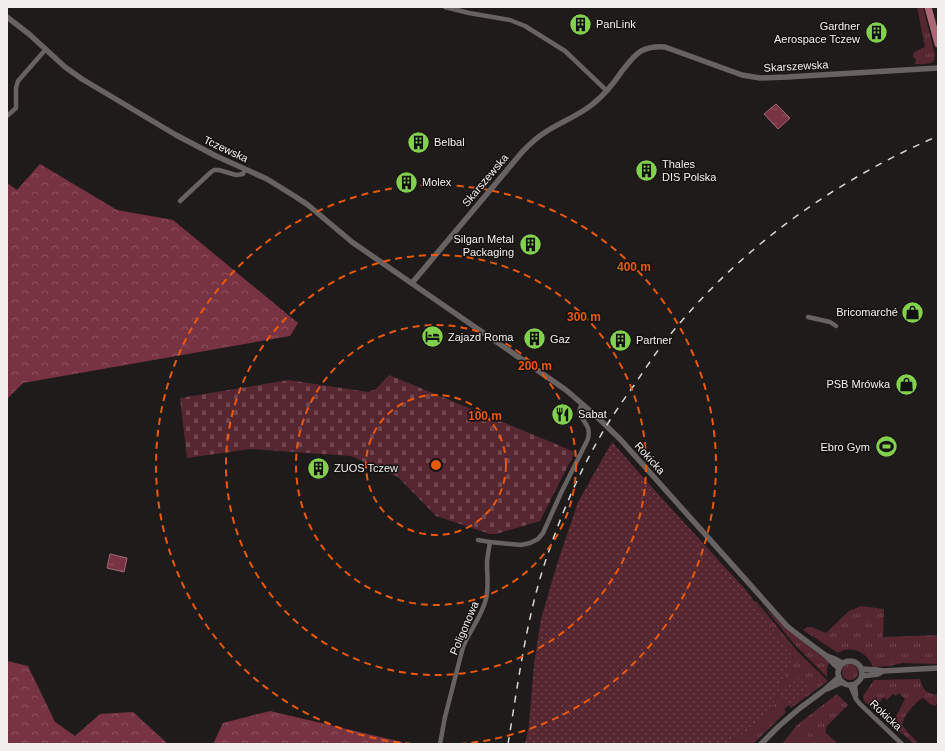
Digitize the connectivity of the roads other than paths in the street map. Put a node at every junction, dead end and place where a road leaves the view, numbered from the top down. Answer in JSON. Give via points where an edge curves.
{"nodes":[{"id":1,"x":445,"y":7,"type":"edge"},
{"id":2,"x":928,"y":7,"type":"edge"},
{"id":3,"x":7,"y":17,"type":"edge"},
{"id":4,"x":938,"y":44,"type":"edge"},
{"id":5,"x":46,"y":49,"type":"junction"},
{"id":6,"x":938,"y":68,"type":"edge"},
{"id":7,"x":607,"y":91,"type":"junction"},
{"id":8,"x":7,"y":116,"type":"edge"},
{"id":9,"x":245,"y":169,"type":"junction"},
{"id":10,"x":180,"y":201,"type":"dead end"},
{"id":11,"x":412,"y":284,"type":"junction"},
{"id":12,"x":436,"y":299,"type":"joint"},
{"id":13,"x":808,"y":317,"type":"dead end"},
{"id":14,"x":836,"y":326,"type":"dead end"},
{"id":15,"x":582,"y":404,"type":"junction"},
{"id":16,"x":478,"y":540,"type":"dead end"},
{"id":17,"x":490,"y":542,"type":"junction"},
{"id":18,"x":840,"y":665,"type":"junction"},
{"id":19,"x":938,"y":668,"type":"edge"},
{"id":20,"x":862,"y":673,"type":"junction"},
{"id":21,"x":840,"y":680,"type":"junction"},
{"id":22,"x":852,"y":684,"type":"junction"},
{"id":23,"x":440,"y":744,"type":"edge"},
{"id":24,"x":760,"y":744,"type":"edge"},
{"id":25,"x":901,"y":744,"type":"edge"}],
"edges":[{"from":1,"to":7,"type":"street","via":[[510,20],[525,26],[565,51]]},
{"from":2,"to":4,"type":"main road"},
{"from":3,"to":5,"type":"street","name":"Tczewska"},
{"from":5,"to":8,"type":"street","via":[[18,81],[16,108]]},
{"from":5,"to":9,"type":"street","name":"Tczewska","via":[[65,67],[102,91],[185,140]]},
{"from":6,"to":7,"type":"street","name":"Skarszewska","via":[[760,78],[742,75],[665,47],[655,46],[634,56]]},
{"from":7,"to":11,"type":"street","name":"Skarszewska","via":[[594,104],[534,140]]},
{"from":9,"to":10,"type":"street","via":[[243,174],[236,175],[219,170],[212,172]]},
{"from":9,"to":11,"type":"street","name":"Tczewska","via":[[267,179],[308,205],[352,242]]},
{"from":11,"to":12,"type":"street","name":"Tczewska"},
{"from":12,"to":15,"type":"street","name":"Rokicka"},
{"from":13,"to":14,"type":"street"},
{"from":15,"to":17,"type":"street","via":[[579,412],[588,428],[589,436],[543,533],[530,543]]},
{"from":15,"to":18,"type":"street","name":"Rokicka","via":[[620,439],[787,626]]},
{"from":16,"to":17,"type":"street"},
{"from":17,"to":23,"type":"street","name":"Poligonowa","via":[[486,598],[462,652]]},
{"from":18,"to":20,"type":"street","via":[[850,660],[854,661],[858,663]]},
{"from":18,"to":21,"type":"street"},
{"from":19,"to":20,"type":"street","via":[[883,671],[878,674]]},
{"from":20,"to":22,"type":"street","via":[[860,679]]},
{"from":21,"to":22,"type":"street"},
{"from":21,"to":24,"type":"street","via":[[795,712]]},
{"from":22,"to":25,"type":"street","name":"Rokicka","via":[[860,704]]}]}
